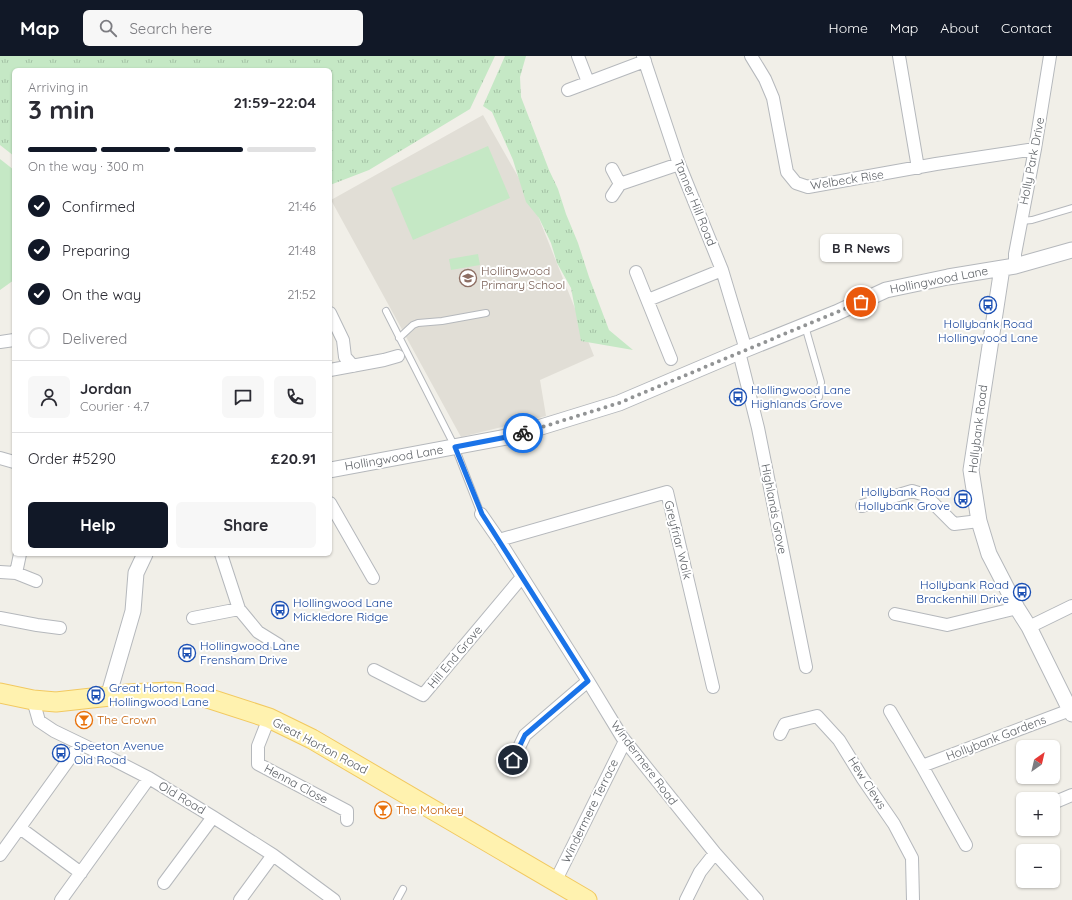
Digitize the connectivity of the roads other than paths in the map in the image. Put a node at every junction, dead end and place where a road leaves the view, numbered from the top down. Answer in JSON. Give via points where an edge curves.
{"nodes":[{"id":1,"x":578,"y":56,"type":"edge"},
{"id":2,"x":751,"y":56,"type":"edge"},
{"id":3,"x":899,"y":56,"type":"edge"},
{"id":4,"x":1050,"y":56,"type":"edge"},
{"id":5,"x":644,"y":58,"type":"edge"},
{"id":6,"x":588,"y":82,"type":"junction"},
{"id":7,"x":568,"y":90,"type":"dead end"},
{"id":8,"x":1035,"y":149,"type":"junction"},
{"id":9,"x":679,"y":164,"type":"junction"},
{"id":10,"x":918,"y":168,"type":"junction"},
{"id":11,"x":612,"y":169,"type":"dead end"},
{"id":12,"x":620,"y":184,"type":"junction"},
{"id":13,"x":612,"y":196,"type":"dead end"},
{"id":14,"x":1072,"y":208,"type":"edge"},
{"id":15,"x":1021,"y":221,"type":"junction"},
{"id":16,"x":1072,"y":250,"type":"edge"},
{"id":17,"x":1008,"y":267,"type":"junction"},
{"id":18,"x":722,"y":270,"type":"junction"},
{"id":19,"x":636,"y":272,"type":"dead end"},
{"id":20,"x":648,"y":300,"type":"junction"},
{"id":21,"x":386,"y":311,"type":"dead end"},
{"id":22,"x":486,"y":313,"type":"dead end"},
{"id":23,"x":332,"y":317,"type":"edge"},
{"id":24,"x":805,"y":326,"type":"junction"},
{"id":25,"x":399,"y":338,"type":"junction"},
{"id":26,"x":12,"y":340,"type":"edge"},
{"id":27,"x":0,"y":342,"type":"edge"},
{"id":28,"x":743,"y":351,"type":"junction"},
{"id":29,"x":398,"y":356,"type":"dead end"},
{"id":30,"x":671,"y":359,"type":"dead end"},
{"id":31,"x":353,"y":366,"type":"junction"},
{"id":32,"x":332,"y":370,"type":"edge"},
{"id":33,"x":819,"y":397,"type":"dead end"},
{"id":34,"x":455,"y":447,"type":"junction"},
{"id":35,"x":0,"y":458,"type":"edge"},
{"id":36,"x":12,"y":461,"type":"edge"},
{"id":37,"x":332,"y":470,"type":"edge"},
{"id":38,"x":332,"y":506,"type":"edge"},
{"id":39,"x":862,"y":506,"type":"dead end"},
{"id":40,"x":482,"y":514,"type":"joint"},
{"id":41,"x":979,"y":521,"type":"junction"},
{"id":42,"x":499,"y":540,"type":"junction"},
{"id":43,"x":20,"y":556,"type":"edge"},
{"id":44,"x":144,"y":556,"type":"edge"},
{"id":45,"x":222,"y":556,"type":"edge"},
{"id":46,"x":0,"y":572,"type":"edge"},
{"id":47,"x":16,"y":573,"type":"junction"},
{"id":48,"x":522,"y":577,"type":"junction"},
{"id":49,"x":373,"y":578,"type":"dead end"},
{"id":50,"x":36,"y":581,"type":"dead end"},
{"id":51,"x":1072,"y":606,"type":"edge"},
{"id":52,"x":1017,"y":608,"type":"junction"},
{"id":53,"x":239,"y":609,"type":"junction"},
{"id":54,"x":895,"y":614,"type":"dead end"},
{"id":55,"x":0,"y":618,"type":"edge"},
{"id":56,"x":193,"y":618,"type":"dead end"},
{"id":57,"x":1029,"y":627,"type":"junction"},
{"id":58,"x":60,"y":628,"type":"dead end"},
{"id":59,"x":279,"y":645,"type":"dead end"},
{"id":60,"x":806,"y":667,"type":"dead end"},
{"id":61,"x":374,"y":670,"type":"dead end"},
{"id":62,"x":588,"y":681,"type":"junction"},
{"id":63,"x":713,"y":687,"type":"dead end"},
{"id":64,"x":0,"y":693,"type":"edge"},
{"id":65,"x":108,"y":697,"type":"junction"},
{"id":66,"x":33,"y":700,"type":"junction"},
{"id":67,"x":890,"y":711,"type":"dead end"},
{"id":68,"x":1071,"y":712,"type":"edge"},
{"id":69,"x":269,"y":718,"type":"junction"},
{"id":70,"x":780,"y":734,"type":"dead end"},
{"id":71,"x":625,"y":741,"type":"junction"},
{"id":72,"x":80,"y":744,"type":"junction"},
{"id":73,"x":513,"y":760,"type":"dead end"},
{"id":74,"x":922,"y":766,"type":"junction"},
{"id":75,"x":149,"y":778,"type":"junction"},
{"id":76,"x":1072,"y":795,"type":"edge"},
{"id":77,"x":1060,"y":800,"type":"edge"},
{"id":78,"x":213,"y":817,"type":"junction"},
{"id":79,"x":347,"y":820,"type":"dead end"},
{"id":80,"x":20,"y":828,"type":"junction"},
{"id":81,"x":966,"y":845,"type":"dead end"},
{"id":82,"x":2,"y":849,"type":"edge"},
{"id":83,"x":715,"y":853,"type":"junction"},
{"id":84,"x":273,"y":855,"type":"junction"},
{"id":85,"x":81,"y":873,"type":"junction"},
{"id":86,"x":556,"y":882,"type":"junction"},
{"id":87,"x":164,"y":883,"type":"dead end"},
{"id":88,"x":403,"y":889,"type":"dead end"},
{"id":89,"x":327,"y":898,"type":"edge"},
{"id":90,"x":61,"y":900,"type":"edge"},
{"id":91,"x":240,"y":900,"type":"edge"},
{"id":92,"x":397,"y":900,"type":"edge"},
{"id":93,"x":587,"y":900,"type":"edge"},
{"id":94,"x":686,"y":900,"type":"edge"},
{"id":95,"x":757,"y":900,"type":"edge"},
{"id":96,"x":912,"y":900,"type":"edge"}],
"edges":[{"from":1,"to":6,"type":"street"},
{"from":2,"to":10,"type":"street","name":"Welbeck Rise","via":[[773,98],[787,172],[796,183],[808,187]]},
{"from":3,"to":10,"type":"street"},
{"from":4,"to":8,"type":"street","name":"Holly Park Drive"},
{"from":5,"to":6,"type":"street"},
{"from":5,"to":9,"type":"street","name":"Tanner Hill Road"},
{"from":6,"to":7,"type":"street"},
{"from":8,"to":10,"type":"street","name":"Welbeck Rise"},
{"from":8,"to":15,"type":"street","name":"Holly Park Drive"},
{"from":9,"to":12,"type":"street"},
{"from":9,"to":18,"type":"street","name":"Tanner Hill Road"},
{"from":11,"to":12,"type":"street"},
{"from":12,"to":13,"type":"street"},
{"from":14,"to":15,"type":"lane"},
{"from":15,"to":17,"type":"street","name":"Holly Park Drive","via":[[1015,254]]},
{"from":16,"to":17,"type":"street","name":"Hollingwood Lane"},
{"from":17,"to":24,"type":"street","name":"Hollingwood Lane","via":[[886,290]]},
{"from":17,"to":41,"type":"street","name":"Hollybank Road","via":[[971,470]]},
{"from":18,"to":20,"type":"street"},
{"from":18,"to":28,"type":"street","name":"Tanner Hill Road"},
{"from":19,"to":20,"type":"street"},
{"from":20,"to":30,"type":"street"},
{"from":21,"to":25,"type":"lane"},
{"from":22,"to":25,"type":"lane","via":[[418,323]]},
{"from":23,"to":31,"type":"street","via":[[343,340],[345,356]]},
{"from":24,"to":28,"type":"street","name":"Hollingwood Lane"},
{"from":24,"to":33,"type":"lane","via":[[821,382]]},
{"from":25,"to":34,"type":"lane"},
{"from":26,"to":27,"type":"street"},
{"from":28,"to":34,"type":"street","name":"Hollingwood Lane","via":[[619,403],[512,436]]},
{"from":28,"to":60,"type":"street","name":"Highlands Grove"},
{"from":29,"to":31,"type":"street"},
{"from":31,"to":32,"type":"street"},
{"from":34,"to":37,"type":"street","name":"Hollingwood Lane"},
{"from":34,"to":40,"type":"lane"},
{"from":35,"to":36,"type":"street"},
{"from":38,"to":49,"type":"street"},
{"from":39,"to":41,"type":"street","via":[[912,491],[925,495],[954,524]]},
{"from":40,"to":42,"type":"street","name":"Windermere Road"},
{"from":41,"to":52,"type":"street","name":"Hollybank Road","via":[[989,554]]},
{"from":42,"to":48,"type":"street","name":"Windermere Road"},
{"from":42,"to":63,"type":"street","name":"Greyfriar Walk","via":[[667,492]]},
{"from":43,"to":47,"type":"street"},
{"from":44,"to":65,"type":"street","via":[[136,573],[133,611]]},
{"from":45,"to":53,"type":"street"},
{"from":46,"to":47,"type":"street"},
{"from":47,"to":50,"type":"street"},
{"from":48,"to":61,"type":"street","name":"Hill End Grove","via":[[423,695]]},
{"from":48,"to":62,"type":"street","name":"Windermere Road"},
{"from":51,"to":57,"type":"street"},
{"from":52,"to":54,"type":"street","via":[[947,625]]},
{"from":52,"to":57,"type":"street","name":"Hollybank Road"},
{"from":53,"to":56,"type":"street"},
{"from":53,"to":59,"type":"street","via":[[258,632]]},
{"from":55,"to":58,"type":"street"},
{"from":57,"to":68,"type":"street","name":"Hollybank Road"},
{"from":62,"to":71,"type":"street","name":"Windermere Road"},
{"from":62,"to":73,"type":"street","via":[[525,735]]},
{"from":64,"to":66,"type":"main road","name":"Great Horton Road"},
{"from":65,"to":66,"type":"main road","name":"Great Horton Road","via":[[56,702]]},
{"from":65,"to":69,"type":"main road","name":"Great Horton Road","via":[[170,692],[198,695]]},
{"from":66,"to":72,"type":"street","name":"Old Road","via":[[39,721],[54,732]]},
{"from":67,"to":74,"type":"street"},
{"from":68,"to":74,"type":"street","name":"Hollybank Gardens"},
{"from":69,"to":79,"type":"street","name":"Henna Close","via":[[258,746],[258,764],[347,811]]},
{"from":69,"to":86,"type":"main road","name":"Great Horton Road","via":[[312,739]]},
{"from":70,"to":96,"type":"street","name":"Hew Clews","via":[[785,724],[817,716],[839,740],[894,824],[912,858]]},
{"from":71,"to":83,"type":"street","name":"Windermere Road"},
{"from":71,"to":86,"type":"street","name":"Windermere Terrace"},
{"from":72,"to":75,"type":"street","name":"Old Road"},
{"from":72,"to":80,"type":"street"},
{"from":74,"to":81,"type":"street"},
{"from":75,"to":78,"type":"street","name":"Old Road"},
{"from":75,"to":85,"type":"street"},
{"from":76,"to":77,"type":"street"},
{"from":78,"to":84,"type":"street","name":"Old Road"},
{"from":78,"to":87,"type":"street"},
{"from":80,"to":82,"type":"street"},
{"from":80,"to":85,"type":"street"},
{"from":83,"to":94,"type":"street","via":[[700,872]]},
{"from":83,"to":95,"type":"street","name":"Windermere Road"},
{"from":84,"to":89,"type":"street","name":"Old Road"},
{"from":84,"to":91,"type":"street"},
{"from":85,"to":90,"type":"street"},
{"from":86,"to":93,"type":"main road","name":"Great Horton Road"},
{"from":88,"to":92,"type":"lane"}]}
